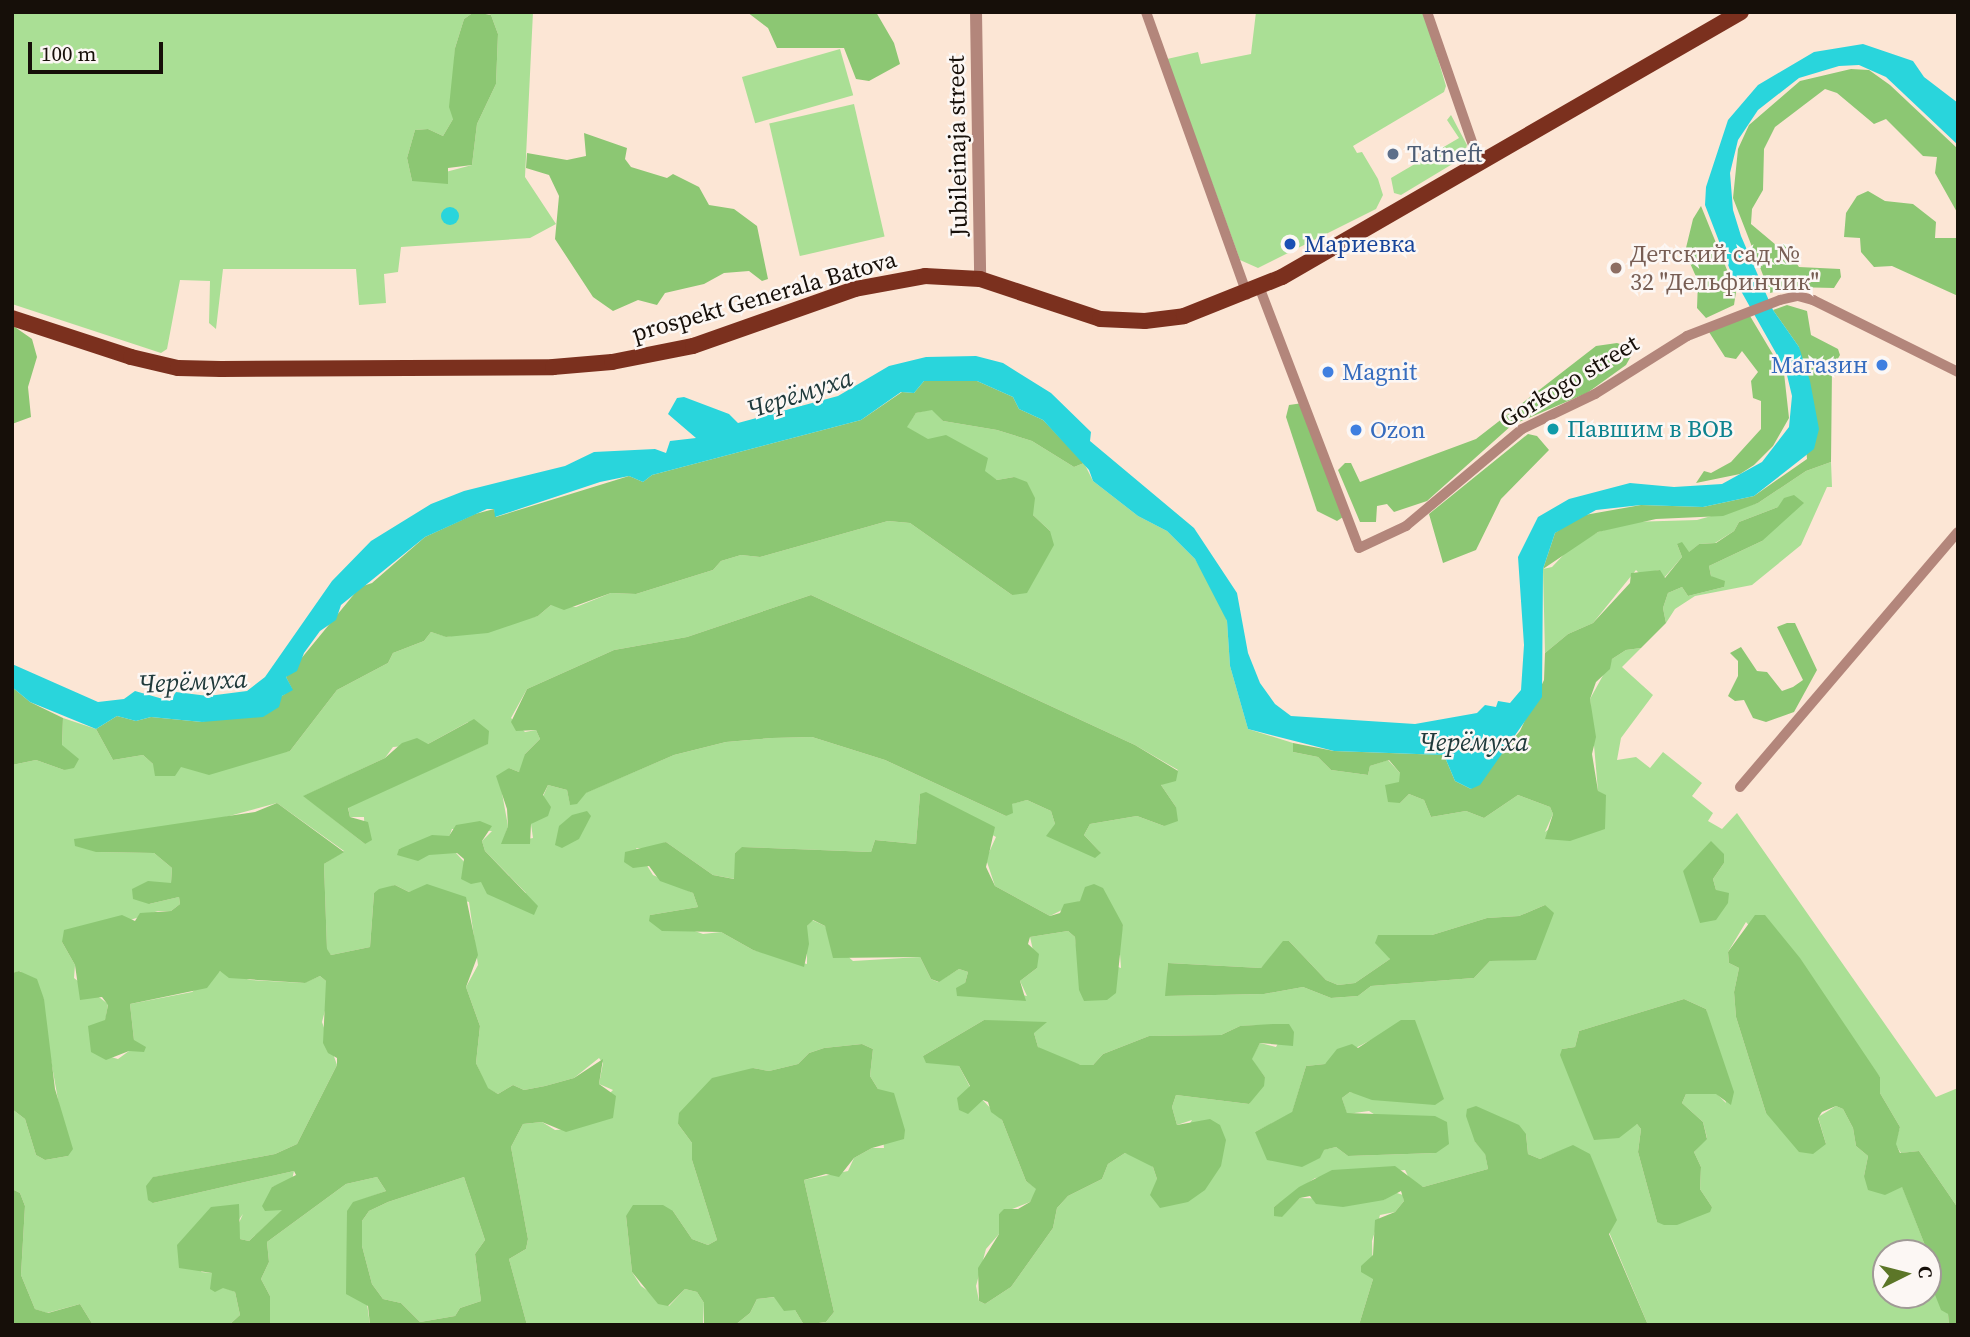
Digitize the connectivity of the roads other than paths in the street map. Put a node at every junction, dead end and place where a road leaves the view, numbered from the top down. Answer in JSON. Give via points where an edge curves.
{"nodes":[{"id":1,"x":976,"y":12,"type":"edge"},
{"id":2,"x":1146,"y":12,"type":"edge"},
{"id":3,"x":1427,"y":12,"type":"edge"},
{"id":4,"x":1741,"y":12,"type":"edge"},
{"id":5,"x":1479,"y":162,"type":"junction"},
{"id":6,"x":980,"y":279,"type":"junction"},
{"id":7,"x":1254,"y":292,"type":"junction"},
{"id":8,"x":12,"y":318,"type":"edge"},
{"id":9,"x":1958,"y":372,"type":"edge"},
{"id":10,"x":1958,"y":532,"type":"edge"},
{"id":11,"x":1740,"y":787,"type":"dead end"}],
"edges":[{"from":1,"to":6,"type":"street","name":"Jubileinaja street"},
{"from":2,"to":7,"type":"street"},
{"from":3,"to":5,"type":"street"},
{"from":4,"to":5,"type":"main road","name":"prospekt Generala Batova"},
{"from":5,"to":7,"type":"main road","name":"prospekt Generala Batova"},
{"from":6,"to":7,"type":"main road","name":"prospekt Generala Batova","via":[[1068,310],[1129,322],[1184,316]]},
{"from":6,"to":8,"type":"main road","name":"prospekt Generala Batova","via":[[925,276],[877,284],[693,346],[612,362],[553,367],[189,369],[131,357]]},
{"from":7,"to":9,"type":"street","name":"Gorkogo street","via":[[1359,548],[1406,526],[1522,429],[1595,394],[1671,344],[1780,300],[1798,296],[1813,300]]},
{"from":10,"to":11,"type":"street"}]}
